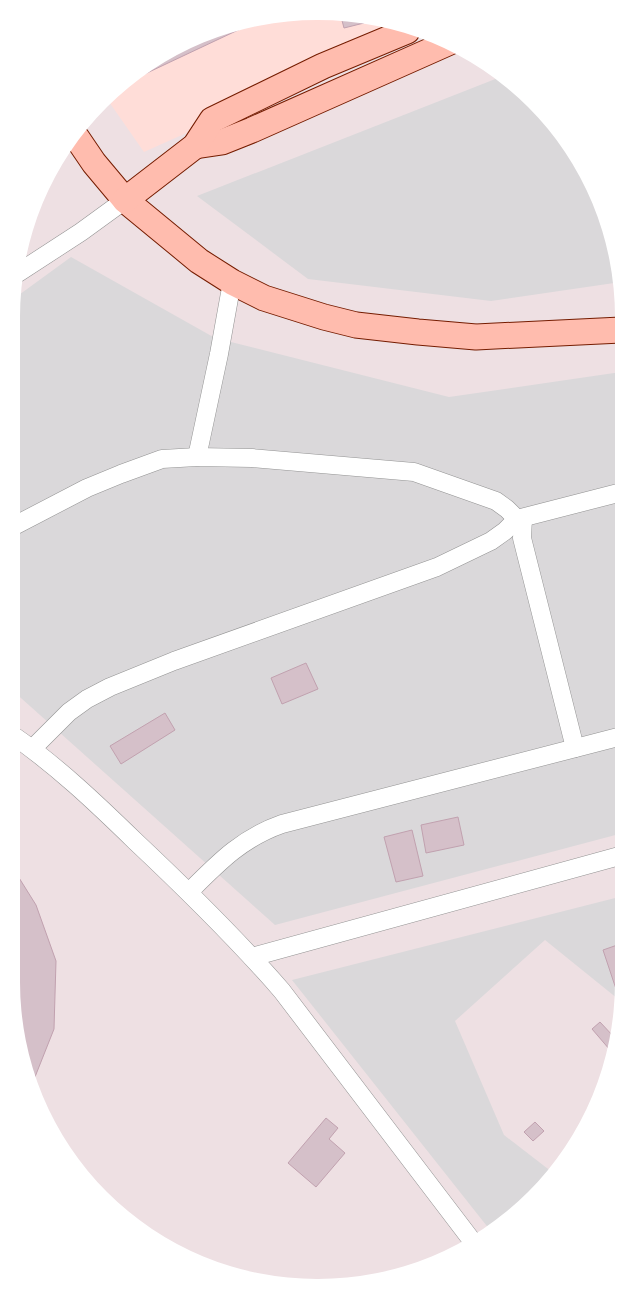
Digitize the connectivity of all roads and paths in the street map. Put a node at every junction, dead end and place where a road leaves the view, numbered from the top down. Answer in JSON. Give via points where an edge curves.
{"nodes":[{"id":1,"x":403,"y":33,"type":"edge"},
{"id":2,"x":439,"y":47,"type":"edge"},
{"id":3,"x":78,"y":141,"type":"edge"},
{"id":4,"x":195,"y":146,"type":"junction"},
{"id":5,"x":125,"y":200,"type":"junction"},
{"id":6,"x":25,"y":269,"type":"edge"},
{"id":7,"x":232,"y":282,"type":"junction"},
{"id":8,"x":615,"y":330,"type":"edge"},
{"id":9,"x":197,"y":457,"type":"junction"},
{"id":10,"x":615,"y":494,"type":"edge"},
{"id":11,"x":520,"y":519,"type":"junction"},
{"id":12,"x":20,"y":523,"type":"edge"},
{"id":13,"x":615,"y":738,"type":"edge"},
{"id":14,"x":20,"y":739,"type":"edge"},
{"id":15,"x":33,"y":748,"type":"junction"},
{"id":16,"x":575,"y":748,"type":"junction"},
{"id":17,"x":615,"y":858,"type":"edge"},
{"id":18,"x":189,"y":892,"type":"junction"},
{"id":19,"x":252,"y":957,"type":"junction"},
{"id":20,"x":469,"y":1237,"type":"edge"}],
"edges":[{"from":1,"to":4,"type":"main road","via":[[323,66],[212,120]]},
{"from":2,"to":4,"type":"main road","via":[[252,130],[222,142]]},
{"from":3,"to":5,"type":"main road"},
{"from":4,"to":5,"type":"main road"},
{"from":5,"to":6,"type":"street"},
{"from":5,"to":7,"type":"main road","via":[[199,260]]},
{"from":7,"to":8,"type":"main road","via":[[264,298],[356,325],[476,338]]},
{"from":7,"to":9,"type":"street"},
{"from":9,"to":11,"type":"street","via":[[252,458],[414,472],[496,501]]},
{"from":9,"to":12,"type":"street","via":[[162,459],[128,471]]},
{"from":10,"to":11,"type":"street"},
{"from":11,"to":15,"type":"street","via":[[491,541],[437,567],[110,687],[69,712]]},
{"from":11,"to":16,"type":"street"},
{"from":13,"to":16,"type":"street"},
{"from":14,"to":15,"type":"street"},
{"from":15,"to":18,"type":"street"},
{"from":16,"to":18,"type":"street","via":[[282,824],[241,844]]},
{"from":17,"to":19,"type":"street"},
{"from":18,"to":19,"type":"street"},
{"from":19,"to":20,"type":"street","via":[[282,991]]}]}
